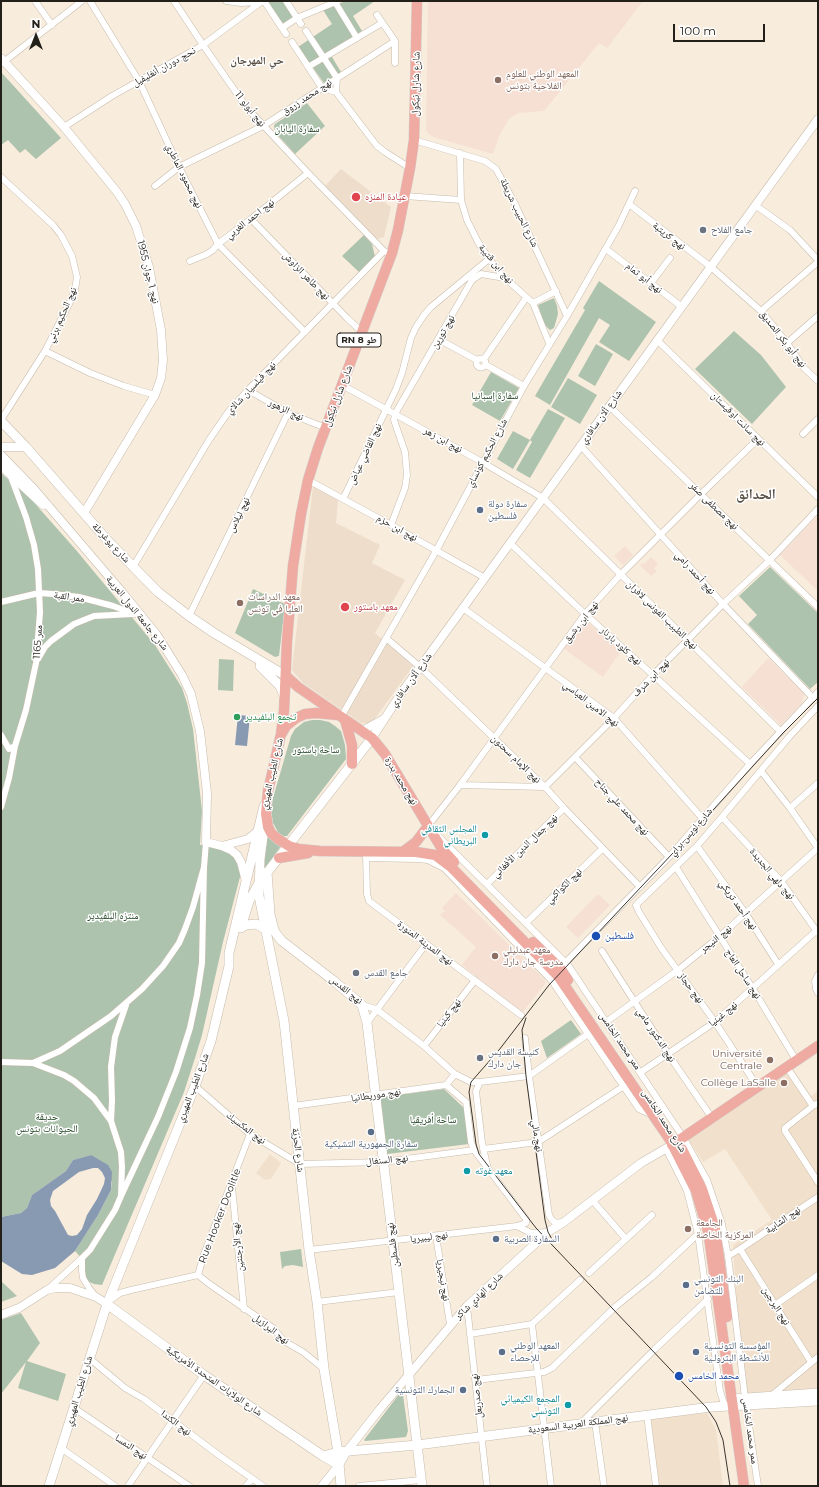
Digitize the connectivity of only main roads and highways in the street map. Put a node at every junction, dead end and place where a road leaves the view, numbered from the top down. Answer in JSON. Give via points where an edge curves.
{"nodes":[{"id":1,"x":417,"y":1,"type":"edge"},
{"id":2,"x":1,"y":421,"type":"edge"},
{"id":3,"x":237,"y":647,"type":"junction"},
{"id":4,"x":286,"y":676,"type":"junction"},
{"id":5,"x":285,"y":698,"type":"junction"},
{"id":6,"x":341,"y":717,"type":"junction"},
{"id":7,"x":281,"y":734,"type":"junction"},
{"id":8,"x":372,"y":738,"type":"junction"},
{"id":9,"x":352,"y":764,"type":"junction"},
{"id":10,"x":268,"y":791,"type":"junction"},
{"id":11,"x":266,"y":814,"type":"junction"},
{"id":12,"x":430,"y":829,"type":"junction"},
{"id":13,"x":289,"y":846,"type":"junction"},
{"id":14,"x":320,"y":851,"type":"junction"},
{"id":15,"x":404,"y":851,"type":"junction"},
{"id":16,"x":279,"y":858,"type":"junction"},
{"id":17,"x":267,"y":872,"type":"junction"},
{"id":18,"x":259,"y":882,"type":"junction"},
{"id":19,"x":241,"y":928,"type":"junction"},
{"id":20,"x":265,"y":929,"type":"junction"},
{"id":21,"x":282,"y":942,"type":"junction"},
{"id":22,"x":270,"y":950,"type":"junction"},
{"id":23,"x":229,"y":966,"type":"junction"},
{"id":24,"x":362,"y":1005,"type":"joint"},
{"id":25,"x":818,"y":1046,"type":"edge"},
{"id":26,"x":675,"y":1143,"type":"junction"},
{"id":27,"x":107,"y":1304,"type":"junction"},
{"id":28,"x":818,"y":1393,"type":"edge"},
{"id":29,"x":818,"y":1400,"type":"edge"},
{"id":30,"x":737,"y":1403,"type":"junction"},
{"id":31,"x":417,"y":1445,"type":"junction"},
{"id":32,"x":343,"y":1451,"type":"junction"},
{"id":33,"x":323,"y":1456,"type":"junction"},
{"id":34,"x":339,"y":1465,"type":"junction"},
{"id":35,"x":421,"y":1483,"type":"edge"},
{"id":36,"x":49,"y":1486,"type":"edge"},
{"id":37,"x":341,"y":1486,"type":"edge"},
{"id":38,"x":744,"y":1486,"type":"edge"},
{"id":39,"x":750,"y":1486,"type":"edge"}],
"edges":[{"from":1,"to":4,"type":"main road","name":"شارع شارل نيكول","number":"RN 8 طو","via":[[414,140],[405,196],[362,332],[308,480],[293,566]]},
{"from":2,"to":3,"type":"main road","name":"شارع يوغرطة","via":[[158,592]]},
{"from":3,"to":4,"type":"main road","name":"شارع يوغرطة"},
{"from":3,"to":5,"type":"main road","name":"شارع يوغرطة","via":[[275,680]]},
{"from":4,"to":5,"type":"main road","name":"شارع الطيب المهيري","number":"RN 8 طو"},
{"from":4,"to":6,"type":"main road","name":"نهج محمد بدرة"},
{"from":5,"to":7,"type":"main road","name":"شارع الطيب المهيري","number":"RN 8 طو"},
{"from":6,"to":7,"type":"main road","via":[[304,714],[286,726]]},
{"from":6,"to":8,"type":"main road","name":"نهج محمد بدرة"},
{"from":6,"to":9,"type":"main road","via":[[352,745]]},
{"from":7,"to":10,"type":"main road","name":"شارع الطيب المهيري"},
{"from":8,"to":9,"type":"main road"},
{"from":8,"to":12,"type":"main road","name":"نهج محمد بدرة","via":[[385,754]]},
{"from":9,"to":13,"type":"main road"},
{"from":10,"to":11,"type":"main road"},
{"from":10,"to":23,"type":"main road","name":"شارع الطيب المهيري","via":[[229,953]]},
{"from":11,"to":13,"type":"main road","via":[[271,834]]},
{"from":11,"to":18,"type":"main road","name":"شارع الحرّيّة"},
{"from":12,"to":15,"type":"main road"},
{"from":12,"to":26,"type":"main road","name":"شارع محمد الخامس","via":[[445,853],[563,965]]},
{"from":13,"to":14,"type":"main road"},
{"from":13,"to":16,"type":"main road"},
{"from":14,"to":15,"type":"main road","name":"شارع محمد الخامس","via":[[366,854]]},
{"from":14,"to":16,"type":"main road"},
{"from":15,"to":26,"type":"main road","name":"شارع محمد الخامس","via":[[427,853],[442,859],[558,976],[652,1115]]},
{"from":16,"to":17,"type":"main road"},
{"from":17,"to":18,"type":"main road"},
{"from":17,"to":21,"type":"main road","name":"نهج القدس","via":[[272,923]]},
{"from":18,"to":19,"type":"main road","via":[[249,901]]},
{"from":18,"to":20,"type":"main road","name":"شارع الحرّيّة"},
{"from":19,"to":20,"type":"main road","via":[[256,924]]},
{"from":19,"to":23,"type":"main road","via":[[235,954]]},
{"from":20,"to":22,"type":"main road","name":"شارع الحرّيّة"},
{"from":21,"to":22,"type":"main road","via":[[276,943]]},
{"from":21,"to":24,"type":"main road","name":"نهج القدس"},
{"from":22,"to":32,"type":"main road","name":"شارع الحرّيّة","via":[[284,1021],[324,1369]]},
{"from":23,"to":27,"type":"main road","name":"شارع الطيب المهيري","via":[[211,1041],[195,1086]]},
{"from":24,"to":31,"type":"main road","name":"نهج فلسطين","via":[[367,1023]]},
{"from":25,"to":26,"type":"main road"},
{"from":26,"to":30,"type":"main road","name":"شارع محمد الخامس","via":[[702,1189],[715,1228]]},
{"from":27,"to":33,"type":"main road","name":"شارع الولايات المتحدة الأمريكية","via":[[204,1375]]},
{"from":27,"to":36,"type":"main road","name":"شارع الطيب المهيري"},
{"from":28,"to":30,"type":"main road","name":"نهج المملكة العربية السعودية","via":[[771,1396]]},
{"from":29,"to":30,"type":"main road","name":"نهج المملكة العربية السعودية"},
{"from":30,"to":31,"type":"main road","name":"نهج المملكة العربية السعودية"},
{"from":30,"to":38,"type":"main road","name":"شارع محمد الخامس"},
{"from":30,"to":39,"type":"main road","name":"شارع محمد الخامس"},
{"from":31,"to":32,"type":"main road","name":"نهج المملكة العربية السعودية"},
{"from":31,"to":35,"type":"main road","name":"نهج فلسطين"},
{"from":32,"to":33,"type":"main road"},
{"from":32,"to":34,"type":"main road","name":"شارع الحرّيّة"},
{"from":33,"to":34,"type":"main road","name":"شارع الولايات المتحدة الأمريكية"},
{"from":34,"to":37,"type":"main road","name":"شارع الحرّيّة"}]}
